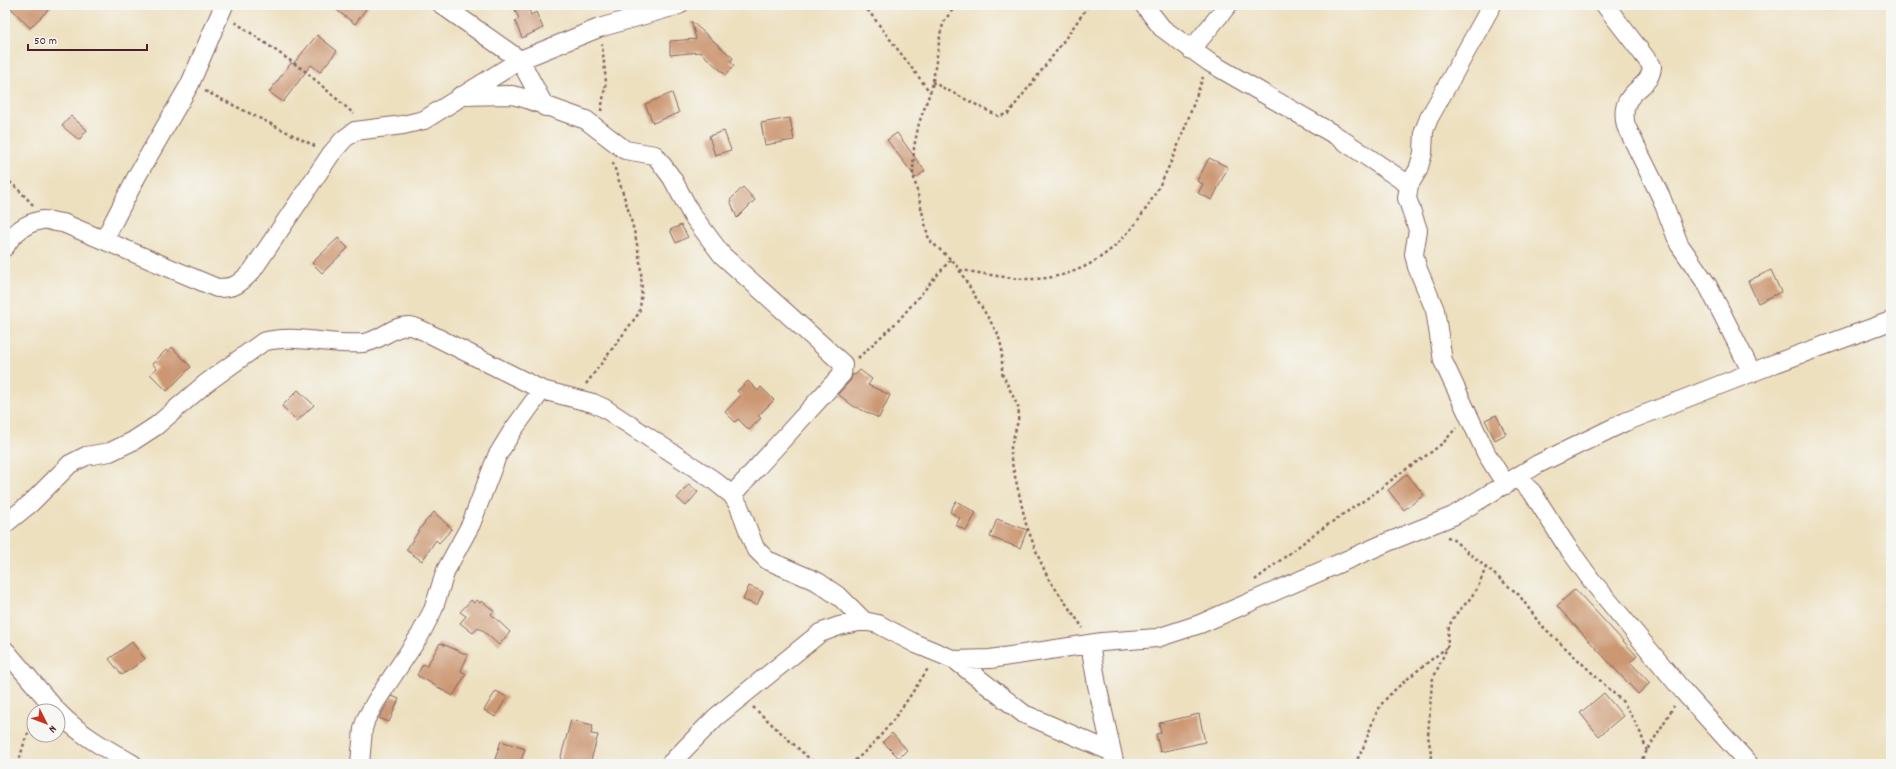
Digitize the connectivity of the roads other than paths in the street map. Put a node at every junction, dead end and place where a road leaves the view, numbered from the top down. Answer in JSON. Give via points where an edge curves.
{"nodes":[{"id":1,"x":442,"y":5,"type":"edge"},
{"id":2,"x":679,"y":5,"type":"edge"},
{"id":3,"x":1144,"y":5,"type":"edge"},
{"id":4,"x":1228,"y":5,"type":"edge"},
{"id":5,"x":1492,"y":5,"type":"edge"},
{"id":6,"x":1605,"y":5,"type":"edge"},
{"id":7,"x":223,"y":9,"type":"edge"},
{"id":8,"x":1191,"y":50,"type":"junction"},
{"id":9,"x":520,"y":60,"type":"junction"},
{"id":10,"x":460,"y":96,"type":"junction"},
{"id":11,"x":545,"y":107,"type":"junction"},
{"id":12,"x":1409,"y":185,"type":"junction"},
{"id":13,"x":104,"y":240,"type":"junction"},
{"id":14,"x":5,"y":246,"type":"edge"},
{"id":15,"x":1891,"y":321,"type":"edge"},
{"id":16,"x":1752,"y":373,"type":"junction"},
{"id":17,"x":542,"y":390,"type":"junction"},
{"id":18,"x":1511,"y":482,"type":"junction"},
{"id":19,"x":732,"y":495,"type":"junction"},
{"id":20,"x":5,"y":524,"type":"edge"},
{"id":21,"x":864,"y":620,"type":"junction"},
{"id":22,"x":1092,"y":643,"type":"junction"},
{"id":23,"x":5,"y":650,"type":"edge"},
{"id":24,"x":955,"y":660,"type":"junction"},
{"id":25,"x":51,"y":703,"type":"edge"},
{"id":26,"x":66,"y":720,"type":"edge"},
{"id":27,"x":1114,"y":758,"type":"edge"},
{"id":28,"x":132,"y":764,"type":"edge"},
{"id":29,"x":360,"y":764,"type":"edge"},
{"id":30,"x":670,"y":764,"type":"edge"},
{"id":31,"x":1749,"y":764,"type":"edge"}],
"edges":[{"from":1,"to":9,"type":"street"},
{"from":2,"to":9,"type":"street","via":[[599,28]]},
{"from":3,"to":8,"type":"street","via":[[1162,28]]},
{"from":4,"to":8,"type":"street"},
{"from":5,"to":12,"type":"street","via":[[1428,118],[1424,131],[1423,153],[1418,170]]},
{"from":6,"to":16,"type":"street","via":[[1652,66],[1649,77],[1624,104],[1626,126],[1661,198],[1679,244],[1708,286]]},
{"from":7,"to":13,"type":"street","via":[[190,84],[138,174]]},
{"from":8,"to":12,"type":"street","via":[[1335,135]]},
{"from":9,"to":10,"type":"street"},
{"from":9,"to":11,"type":"street"},
{"from":10,"to":11,"type":"street","via":[[512,95]]},
{"from":10,"to":13,"type":"street","via":[[424,120],[355,131],[344,139],[331,154],[252,271],[231,288],[217,288]]},
{"from":11,"to":19,"type":"street","via":[[586,120],[625,150],[649,153],[659,159],[692,215],[722,255],[843,364],[842,374]]},
{"from":12,"to":18,"type":"street","via":[[1406,198],[1418,230],[1414,254],[1435,310],[1443,361],[1486,453]]},
{"from":13,"to":14,"type":"street","via":[[63,223],[43,219],[22,227]]},
{"from":15,"to":16,"type":"street"},
{"from":16,"to":18,"type":"street","via":[[1625,422],[1538,464]]},
{"from":17,"to":19,"type":"street","via":[[604,408]]},
{"from":17,"to":20,"type":"street","via":[[409,326],[403,326],[375,341],[364,343],[273,339],[253,348],[183,401],[156,426],[133,441],[110,452],[86,456],[70,464],[31,503]]},
{"from":17,"to":29,"type":"street","via":[[497,456],[471,524],[446,570],[433,610],[420,635],[366,719]]},
{"from":18,"to":22,"type":"street","via":[[1453,516],[1200,624],[1158,638]]},
{"from":18,"to":31,"type":"street","via":[[1532,492],[1592,581],[1683,691]]},
{"from":19,"to":21,"type":"street","via":[[755,548],[767,560],[818,582],[841,598]]},
{"from":21,"to":24,"type":"street"},
{"from":21,"to":30,"type":"street","via":[[820,633],[716,717]]},
{"from":22,"to":24,"type":"street","via":[[990,659]]},
{"from":22,"to":27,"type":"street"},
{"from":23,"to":25,"type":"street"},
{"from":24,"to":27,"type":"street","via":[[1024,714]]},
{"from":26,"to":28,"type":"street"}]}
